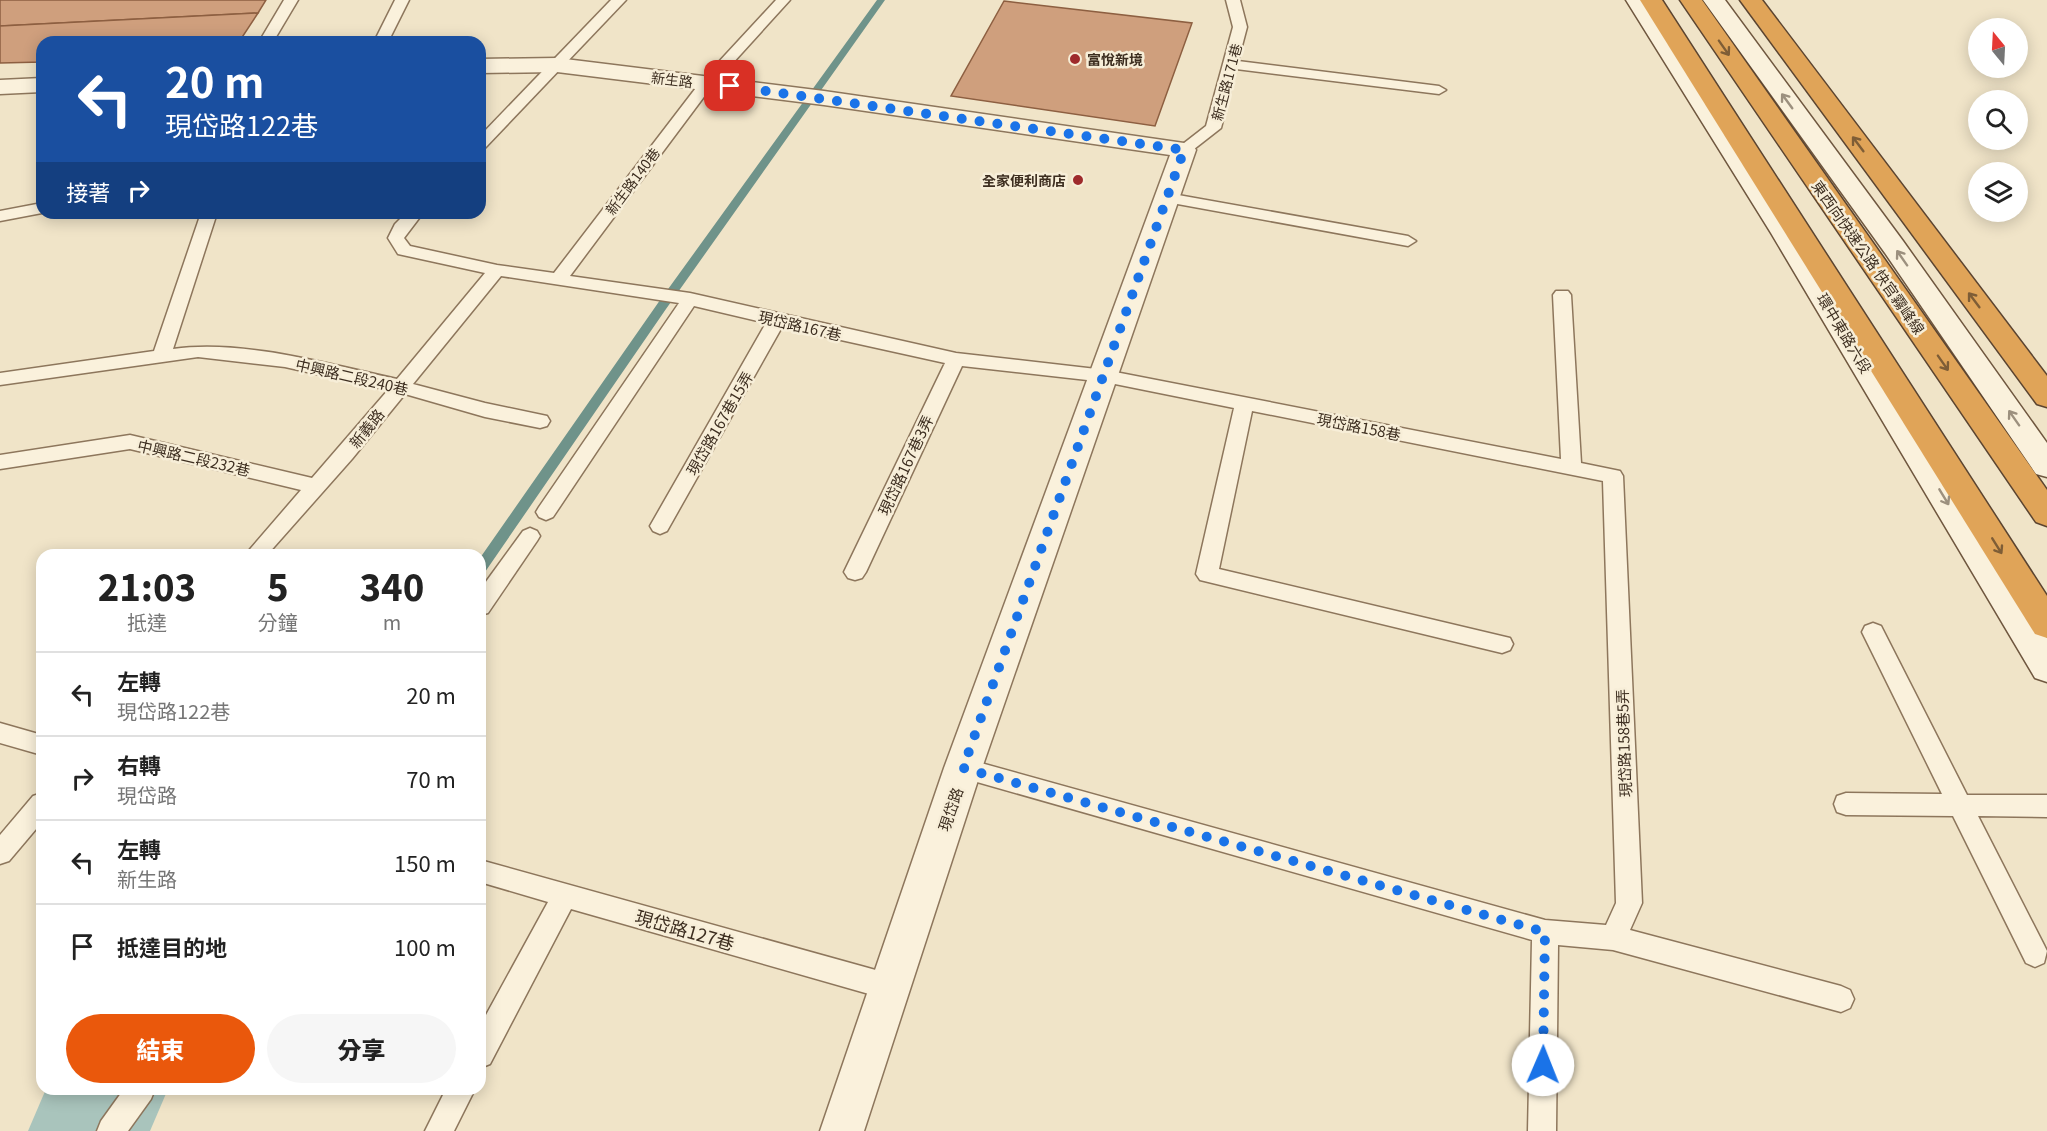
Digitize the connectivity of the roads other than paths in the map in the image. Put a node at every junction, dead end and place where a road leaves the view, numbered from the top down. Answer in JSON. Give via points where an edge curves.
{"nodes":[{"id":1,"x":291,"y":0,"type":"edge"},
{"id":2,"x":402,"y":0,"type":"edge"},
{"id":3,"x":619,"y":0,"type":"edge"},
{"id":4,"x":783,"y":0,"type":"edge"},
{"id":5,"x":1233,"y":0,"type":"edge"},
{"id":6,"x":1637,"y":0,"type":"edge"},
{"id":7,"x":1651,"y":0,"type":"edge"},
{"id":8,"x":1691,"y":0,"type":"edge"},
{"id":9,"x":1714,"y":0,"type":"edge"},
{"id":10,"x":1751,"y":0,"type":"edge"},
{"id":11,"x":270,"y":36,"type":"edge"},
{"id":12,"x":384,"y":36,"type":"edge"},
{"id":13,"x":1230,"y":64,"type":"junction"},
{"id":14,"x":557,"y":65,"type":"junction"},
{"id":15,"x":486,"y":66,"type":"edge"},
{"id":16,"x":707,"y":83,"type":"junction"},
{"id":17,"x":36,"y":85,"type":"edge"},
{"id":18,"x":0,"y":87,"type":"edge"},
{"id":19,"x":1439,"y":90,"type":"dead end"},
{"id":20,"x":486,"y":139,"type":"edge"},
{"id":21,"x":1184,"y":150,"type":"junction"},
{"id":22,"x":1167,"y":198,"type":"junction"},
{"id":23,"x":36,"y":209,"type":"edge"},
{"id":24,"x":0,"y":216,"type":"edge"},
{"id":25,"x":207,"y":219,"type":"edge"},
{"id":26,"x":409,"y":219,"type":"edge"},
{"id":27,"x":1408,"y":241,"type":"dead end"},
{"id":28,"x":497,"y":270,"type":"junction"},
{"id":29,"x":558,"y":279,"type":"junction"},
{"id":30,"x":1562,"y":295,"type":"dead end"},
{"id":31,"x":687,"y":298,"type":"junction"},
{"id":32,"x":777,"y":320,"type":"junction"},
{"id":33,"x":161,"y":356,"type":"junction"},
{"id":34,"x":956,"y":359,"type":"junction"},
{"id":35,"x":1105,"y":376,"type":"junction"},
{"id":36,"x":0,"y":380,"type":"edge"},
{"id":37,"x":399,"y":386,"type":"junction"},
{"id":38,"x":2047,"y":398,"type":"edge"},
{"id":39,"x":1244,"y":403,"type":"junction"},
{"id":40,"x":540,"y":421,"type":"dead end"},
{"id":41,"x":0,"y":462,"type":"edge"},
{"id":42,"x":2047,"y":466,"type":"edge"},
{"id":43,"x":1571,"y":468,"type":"junction"},
{"id":44,"x":1613,"y":476,"type":"joint"},
{"id":45,"x":315,"y":486,"type":"junction"},
{"id":46,"x":546,"y":512,"type":"dead end"},
{"id":47,"x":2047,"y":514,"type":"edge"},
{"id":48,"x":660,"y":526,"type":"dead end"},
{"id":49,"x":530,"y":536,"type":"dead end"},
{"id":50,"x":260,"y":549,"type":"edge"},
{"id":51,"x":855,"y":572,"type":"dead end"},
{"id":52,"x":486,"y":598,"type":"edge"},
{"id":53,"x":2047,"y":624,"type":"edge"},
{"id":54,"x":1873,"y":632,"type":"dead end"},
{"id":55,"x":1502,"y":644,"type":"dead end"},
{"id":56,"x":2047,"y":668,"type":"edge"},
{"id":57,"x":0,"y":733,"type":"edge"},
{"id":58,"x":36,"y":743,"type":"edge"},
{"id":59,"x":963,"y":768,"type":"junction"},
{"id":60,"x":1846,"y":804,"type":"dead end"},
{"id":61,"x":1961,"y":805,"type":"junction"},
{"id":62,"x":2047,"y":806,"type":"edge"},
{"id":63,"x":36,"y":811,"type":"edge"},
{"id":64,"x":0,"y":853,"type":"edge"},
{"id":65,"x":486,"y":873,"type":"edge"},
{"id":66,"x":565,"y":895,"type":"junction"},
{"id":67,"x":1545,"y":932,"type":"junction"},
{"id":68,"x":1613,"y":938,"type":"junction"},
{"id":69,"x":2035,"y":954,"type":"dead end"},
{"id":70,"x":890,"y":987,"type":"junction"},
{"id":71,"x":1841,"y":999,"type":"dead end"},
{"id":72,"x":486,"y":1043,"type":"edge"},
{"id":73,"x":137,"y":1095,"type":"edge"},
{"id":74,"x":458,"y":1095,"type":"edge"},
{"id":75,"x":111,"y":1131,"type":"edge"},
{"id":76,"x":439,"y":1131,"type":"edge"},
{"id":77,"x":842,"y":1131,"type":"edge"},
{"id":78,"x":1542,"y":1131,"type":"edge"}],
"edges":[{"from":1,"to":11,"type":"lane"},
{"from":2,"to":12,"type":"lane"},
{"from":3,"to":14,"type":"lane"},
{"from":4,"to":16,"type":"lane","name":"新生路140巷"},
{"from":5,"to":13,"type":"lane","name":"新生路171巷","via":[[1240,27]]},
{"from":6,"to":56,"type":"street","name":"環中東路六段","one_way":true,"via":[[1784,232]]},
{"from":7,"to":53,"type":"highway","one_way":true},
{"from":8,"to":47,"type":"highway","name":"東西向快速公路 快官霧峰線","one_way":true},
{"from":42,"to":9,"type":"street","one_way":true,"via":[[1901,256]]},
{"from":38,"to":10,"type":"highway","one_way":true},
{"from":13,"to":19,"type":"lane"},
{"from":13,"to":21,"type":"lane","name":"新生路171巷","via":[[1213,128]]},
{"from":14,"to":15,"type":"street","name":"新生路"},
{"from":14,"to":16,"type":"street","name":"新生路"},
{"from":14,"to":20,"type":"lane"},
{"from":16,"to":21,"type":"street","name":"新生路"},
{"from":16,"to":29,"type":"lane","name":"新生路140巷"},
{"from":17,"to":18,"type":"street"},
{"from":21,"to":22,"type":"street","name":"現岱路"},
{"from":22,"to":27,"type":"lane"},
{"from":22,"to":35,"type":"street","name":"現岱路"},
{"from":23,"to":24,"type":"lane"},
{"from":25,"to":33,"type":"lane"},
{"from":26,"to":28,"type":"lane","name":"現岱路167巷","via":[[396,238],[404,250]]},
{"from":28,"to":29,"type":"lane","name":"現岱路167巷"},
{"from":28,"to":37,"type":"lane","name":"新義路"},
{"from":29,"to":31,"type":"lane","name":"現岱路167巷"},
{"from":30,"to":43,"type":"lane"},
{"from":31,"to":32,"type":"lane","name":"現岱路167巷"},
{"from":31,"to":46,"type":"lane"},
{"from":32,"to":34,"type":"lane","name":"現岱路167巷"},
{"from":32,"to":48,"type":"lane","name":"現岱路167巷15弄"},
{"from":33,"to":36,"type":"lane","name":"中興路二段240巷"},
{"from":33,"to":37,"type":"lane","name":"中興路二段240巷","via":[[198,351],[285,361]]},
{"from":34,"to":35,"type":"lane","name":"現岱路167巷"},
{"from":34,"to":51,"type":"lane","name":"現岱路167巷3弄"},
{"from":35,"to":39,"type":"lane","name":"現岱路158巷"},
{"from":35,"to":59,"type":"street","name":"現岱路"},
{"from":37,"to":40,"type":"lane","name":"中興路二段240巷"},
{"from":37,"to":45,"type":"lane","name":"新義路"},
{"from":39,"to":43,"type":"lane","name":"現岱路158巷"},
{"from":39,"to":55,"type":"lane","via":[[1206,574]]},
{"from":41,"to":45,"type":"lane","name":"中興路二段232巷","via":[[130,442]]},
{"from":43,"to":44,"type":"lane","name":"現岱路158巷"},
{"from":44,"to":68,"type":"lane","name":"現岱路158巷5弄","via":[[1629,903]]},
{"from":45,"to":50,"type":"lane","name":"新義路"},
{"from":49,"to":52,"type":"lane"},
{"from":54,"to":61,"type":"lane"},
{"from":57,"to":58,"type":"lane"},
{"from":59,"to":67,"type":"lane"},
{"from":59,"to":70,"type":"street","name":"現岱路"},
{"from":60,"to":61,"type":"lane"},
{"from":61,"to":62,"type":"lane"},
{"from":61,"to":69,"type":"lane"},
{"from":63,"to":64,"type":"lane"},
{"from":65,"to":66,"type":"lane","name":"現岱路127巷"},
{"from":66,"to":70,"type":"lane","name":"現岱路127巷"},
{"from":66,"to":72,"type":"lane"},
{"from":67,"to":68,"type":"lane"},
{"from":67,"to":78,"type":"lane"},
{"from":68,"to":71,"type":"lane"},
{"from":70,"to":77,"type":"street","name":"現岱路"},
{"from":73,"to":75,"type":"lane"},
{"from":74,"to":76,"type":"lane"}]}
